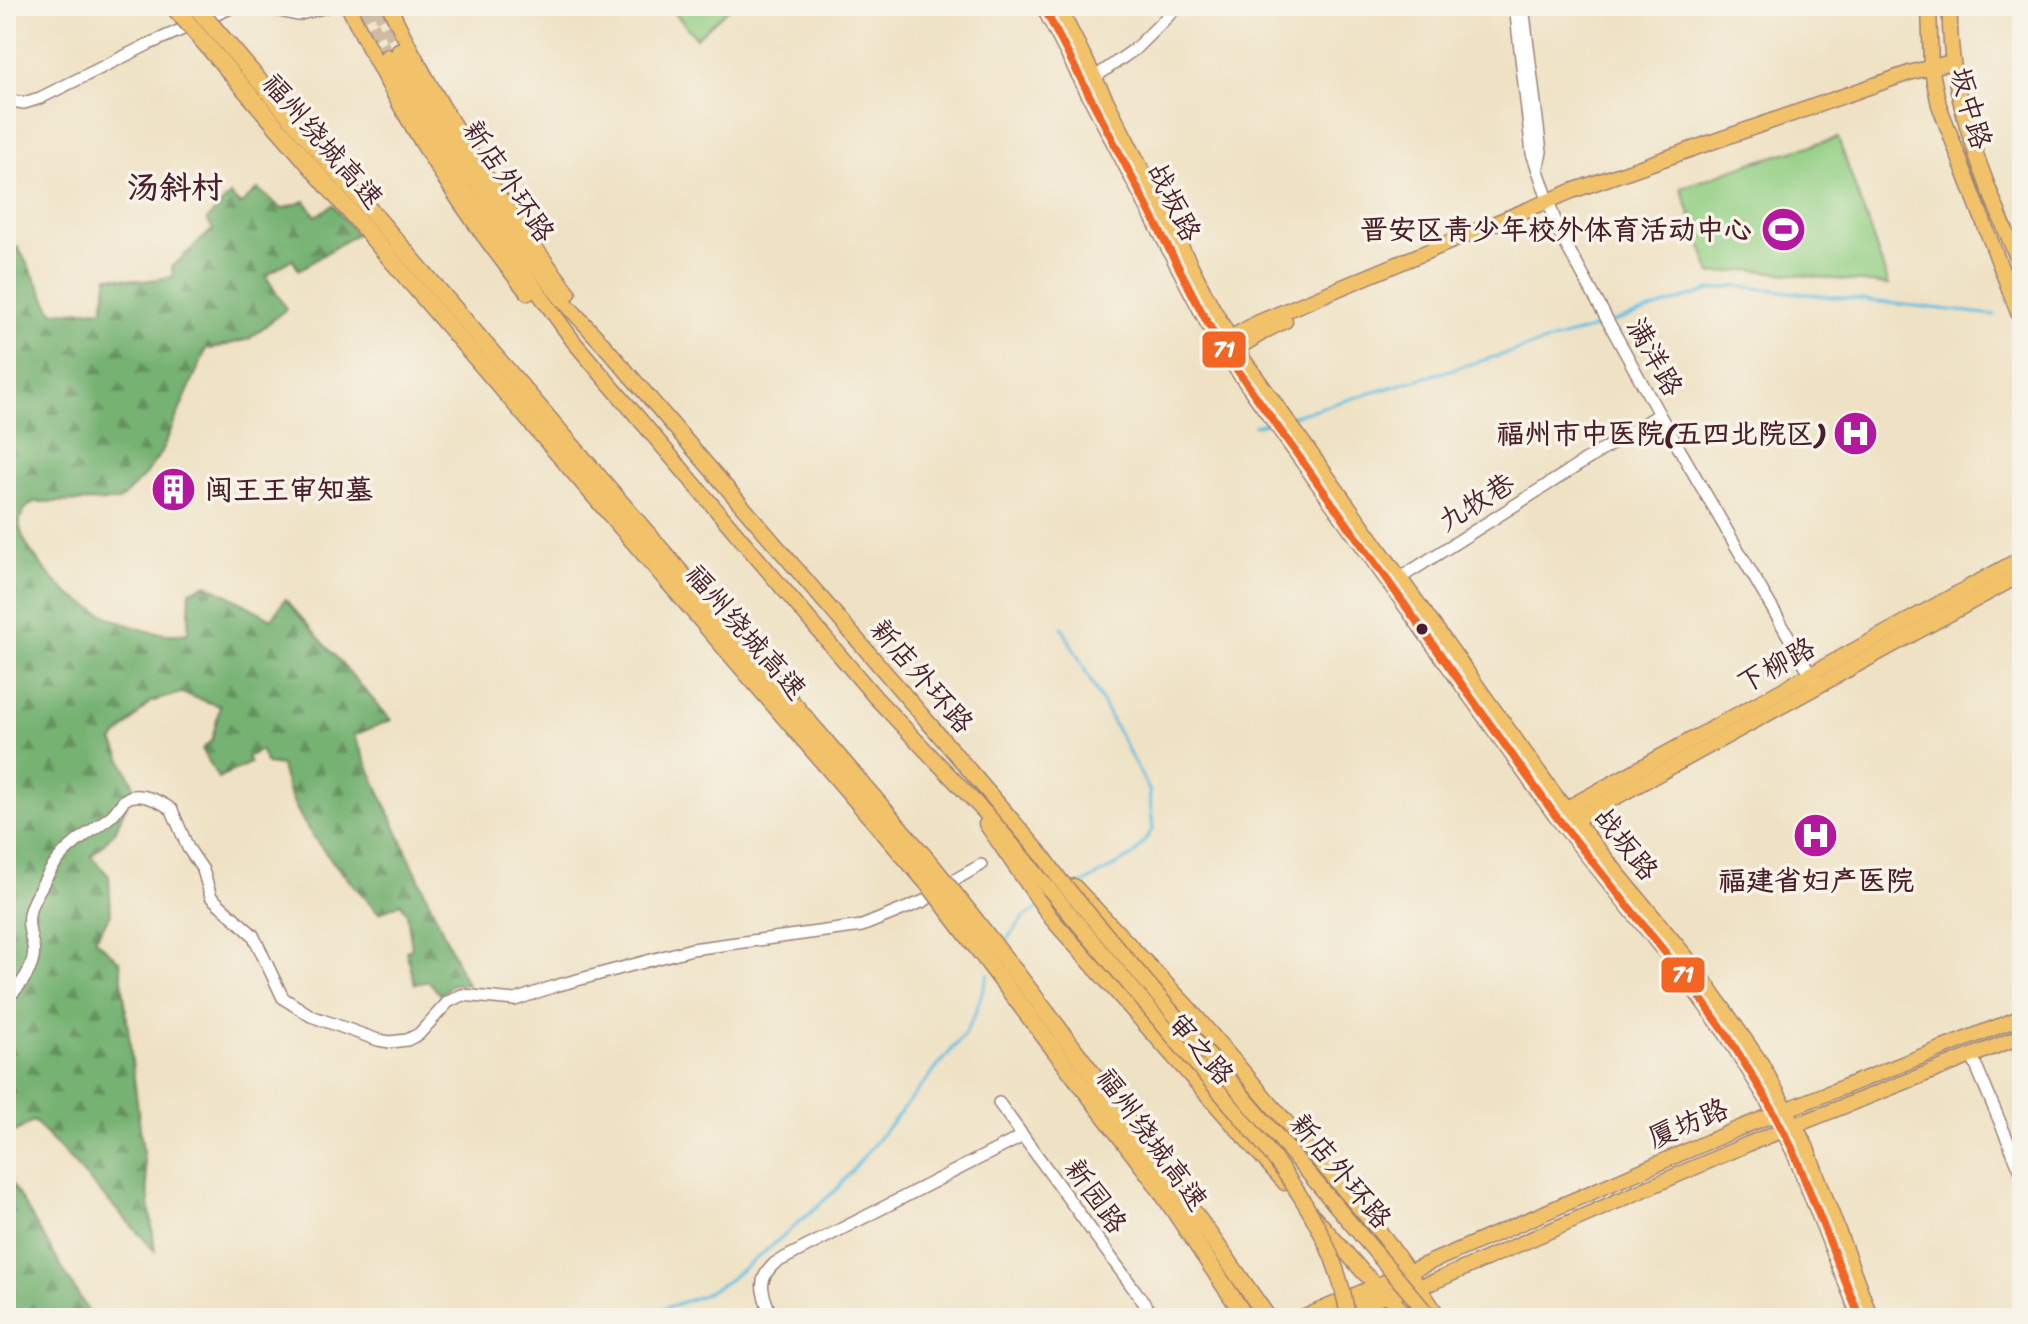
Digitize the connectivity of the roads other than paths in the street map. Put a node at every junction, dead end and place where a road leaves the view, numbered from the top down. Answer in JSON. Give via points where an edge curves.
{"nodes":[{"id":1,"x":173,"y":6,"type":"edge"},
{"id":2,"x":195,"y":6,"type":"edge"},
{"id":3,"x":235,"y":6,"type":"edge"},
{"id":4,"x":259,"y":6,"type":"edge"},
{"id":5,"x":330,"y":6,"type":"edge"},
{"id":6,"x":348,"y":6,"type":"edge"},
{"id":7,"x":389,"y":6,"type":"edge"},
{"id":8,"x":1043,"y":6,"type":"edge"},
{"id":9,"x":1058,"y":6,"type":"edge"},
{"id":10,"x":1178,"y":6,"type":"edge"},
{"id":11,"x":1515,"y":6,"type":"edge"},
{"id":12,"x":1523,"y":6,"type":"edge"},
{"id":13,"x":1929,"y":6,"type":"edge"},
{"id":14,"x":1950,"y":6,"type":"edge"},
{"id":15,"x":1952,"y":67,"type":"junction"},
{"id":16,"x":1931,"y":72,"type":"junction"},
{"id":17,"x":1089,"y":81,"type":"junction"},
{"id":18,"x":6,"y":100,"type":"edge"},
{"id":19,"x":1537,"y":167,"type":"junction"},
{"id":20,"x":1550,"y":204,"type":"junction"},
{"id":21,"x":2017,"y":242,"type":"edge"},
{"id":22,"x":2022,"y":270,"type":"edge"},
{"id":23,"x":2020,"y":317,"type":"edge"},
{"id":24,"x":574,"y":342,"type":"junction"},
{"id":25,"x":1228,"y":346,"type":"junction"},
{"id":26,"x":610,"y":352,"type":"junction"},
{"id":27,"x":1659,"y":414,"type":"junction"},
{"id":28,"x":1287,"y":430,"type":"junction"},
{"id":29,"x":2022,"y":558,"type":"edge"},
{"id":30,"x":2022,"y":574,"type":"edge"},
{"id":31,"x":1400,"y":578,"type":"junction"},
{"id":32,"x":1815,"y":681,"type":"junction"},
{"id":33,"x":972,"y":800,"type":"junction"},
{"id":34,"x":1564,"y":818,"type":"junction"},
{"id":35,"x":981,"y":865,"type":"dead end"},
{"id":36,"x":1059,"y":882,"type":"junction"},
{"id":37,"x":6,"y":999,"type":"edge"},
{"id":38,"x":2022,"y":1017,"type":"edge"},
{"id":39,"x":2022,"y":1036,"type":"edge"},
{"id":40,"x":1972,"y":1056,"type":"junction"},
{"id":41,"x":999,"y":1103,"type":"dead end"},
{"id":42,"x":1781,"y":1112,"type":"junction"},
{"id":43,"x":1789,"y":1127,"type":"junction"},
{"id":44,"x":1023,"y":1136,"type":"junction"},
{"id":45,"x":2022,"y":1174,"type":"edge"},
{"id":46,"x":1407,"y":1273,"type":"junction"},
{"id":47,"x":1416,"y":1286,"type":"junction"},
{"id":48,"x":1383,"y":1290,"type":"junction"},
{"id":49,"x":772,"y":1318,"type":"edge"},
{"id":50,"x":1155,"y":1318,"type":"edge"},
{"id":51,"x":1246,"y":1318,"type":"edge"},
{"id":52,"x":1268,"y":1318,"type":"edge"},
{"id":53,"x":1302,"y":1318,"type":"edge"},
{"id":54,"x":1325,"y":1318,"type":"edge"},
{"id":55,"x":1348,"y":1318,"type":"edge"},
{"id":56,"x":1410,"y":1318,"type":"edge"},
{"id":57,"x":1431,"y":1318,"type":"edge"},
{"id":58,"x":1440,"y":1318,"type":"edge"},
{"id":59,"x":1860,"y":1318,"type":"edge"},
{"id":60,"x":1871,"y":1318,"type":"edge"}],
"edges":[{"from":1,"to":51,"type":"highway","name":"福州绕城高速","bridge":true,"via":[[930,886],[1155,1182]]},
{"from":2,"to":52,"type":"highway","name":"福州绕城高速","bridge":true,"via":[[933,867],[1142,1138]]},
{"from":3,"to":18,"type":"street","via":[[49,94],[24,103]]},
{"from":4,"to":5,"type":"street","via":[[297,15]]},
{"from":6,"to":24,"type":"main road","via":[[445,180],[500,260]]},
{"from":7,"to":26,"type":"main road","via":[[473,155]]},
{"from":8,"to":17,"type":"main road","name":"战坂路"},
{"from":9,"to":17,"type":"main road","name":"战坂路"},
{"from":10,"to":17,"type":"street","via":[[1135,49]]},
{"from":11,"to":19,"type":"street","name":"满洋路"},
{"from":12,"to":19,"type":"street","name":"满洋路","via":[[1541,152]]},
{"from":13,"to":16,"type":"main road","name":"坂中路"},
{"from":14,"to":15,"type":"main road","name":"坂中路"},
{"from":15,"to":16,"type":"main road"},
{"from":15,"to":21,"type":"main road","name":"坂中路","via":[[1969,135]]},
{"from":16,"to":20,"type":"main road"},
{"from":16,"to":23,"type":"main road","name":"坂中路","via":[[1947,131]]},
{"from":17,"to":25,"type":"main road","name":"战坂路"},
{"from":19,"to":20,"type":"street","name":"满洋路"},
{"from":20,"to":25,"type":"main road"},
{"from":20,"to":27,"type":"street","name":"满洋路","via":[[1559,232]]},
{"from":21,"to":22,"type":"main road","name":"坂中路"},
{"from":24,"to":26,"type":"main road","name":"新店外环路","via":[[464,189],[393,53],[512,233]]},
{"from":24,"to":33,"type":"main road","name":"新店外环路","via":[[875,697]]},
{"from":25,"to":28,"type":"main road","name":"战坂路"},
{"from":26,"to":36,"type":"main road","name":"新店外环路","via":[[1043,856]]},
{"from":27,"to":31,"type":"street","name":"九牧巷"},
{"from":27,"to":32,"type":"street","name":"满洋路"},
{"from":28,"to":31,"type":"main road","name":"战坂路"},
{"from":28,"to":34,"type":"main road","name":"战坂路"},
{"from":29,"to":32,"type":"main road","name":"下柳路"},
{"from":30,"to":32,"type":"main road","name":"下柳路"},
{"from":31,"to":34,"type":"main road","name":"战坂路"},
{"from":32,"to":34,"type":"main road","name":"下柳路"},
{"from":33,"to":36,"type":"main road","name":"新店外环路"},
{"from":33,"to":48,"type":"main road","name":"审之路","via":[[1051,918]]},
{"from":34,"to":42,"type":"main road","name":"战坂路","via":[[1709,988],[1761,1063]]},
{"from":35,"to":37,"type":"street","via":[[924,901],[862,926],[692,949],[515,1000],[462,995],[448,1002],[419,1034],[384,1042],[311,1016],[283,998],[253,935],[211,897],[172,810],[136,796],[127,798],[53,863],[29,913],[34,950],[30,968]]},
{"from":36,"to":46,"type":"main road","name":"审之路","via":[[1084,897],[1188,1007],[1385,1238]]},
{"from":36,"to":55,"type":"main road","name":"新店外环路","bridge":true,"via":[[1304,1199],[1331,1256]]},
{"from":36,"to":57,"type":"main road","name":"新店外环路","bridge":true},
{"from":38,"to":42,"type":"main road","name":"厦坊路"},
{"from":39,"to":40,"type":"main road","name":"厦坊路"},
{"from":40,"to":43,"type":"main road","name":"厦坊路"},
{"from":40,"to":45,"type":"street"},
{"from":41,"to":44,"type":"street","name":"新园路"},
{"from":42,"to":43,"type":"main road","name":"战坂路"},
{"from":42,"to":46,"type":"main road","name":"厦坊路"},
{"from":43,"to":47,"type":"main road","name":"厦坊路"},
{"from":43,"to":59,"type":"main road","name":"战坂路"},
{"from":43,"to":60,"type":"main road","name":"战坂路","via":[[1812,1161]]},
{"from":44,"to":49,"type":"street","via":[[775,1263],[761,1282]]},
{"from":44,"to":50,"type":"street","name":"新园路"},
{"from":46,"to":47,"type":"main road","name":"审之路"},
{"from":46,"to":48,"type":"main road","name":"厦坊路"},
{"from":47,"to":48,"type":"main road","name":"厦坊路"},
{"from":47,"to":58,"type":"main road","name":"审之路"},
{"from":48,"to":53,"type":"main road"},
{"from":48,"to":54,"type":"main road"},
{"from":48,"to":56,"type":"main road","name":"审之路"}]}
